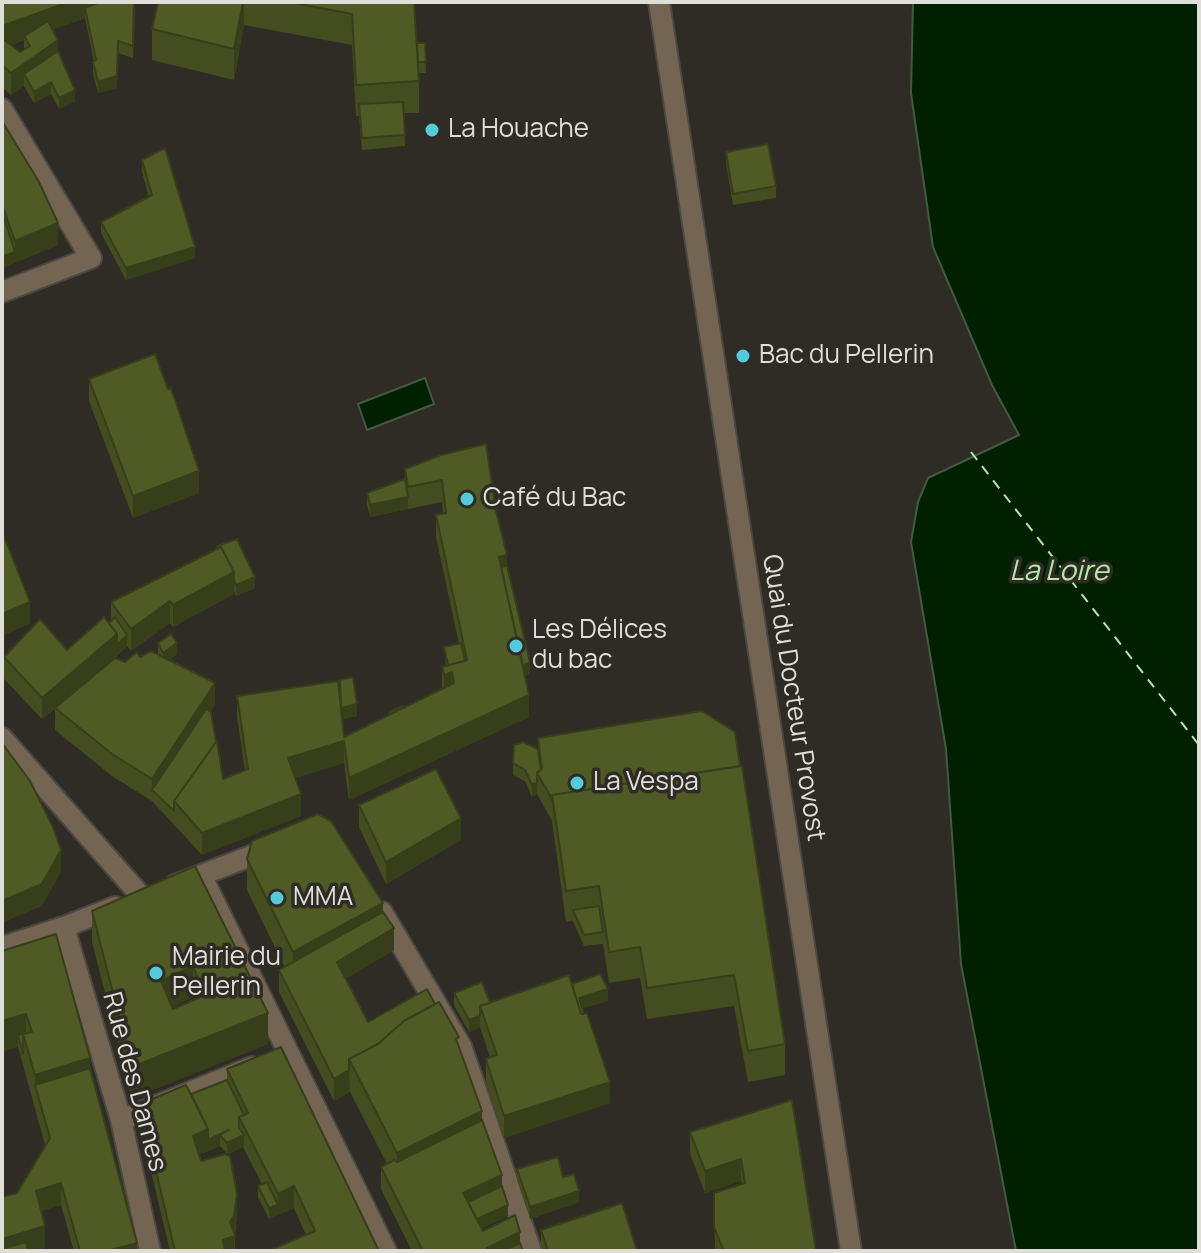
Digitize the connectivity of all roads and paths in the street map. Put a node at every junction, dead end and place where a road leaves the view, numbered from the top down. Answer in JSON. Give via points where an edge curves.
{"nodes":[{"id":1,"x":659,"y":2,"type":"edge"},
{"id":2,"x":2,"y":109,"type":"edge"},
{"id":3,"x":2,"y":292,"type":"edge"},
{"id":4,"x":2,"y":738,"type":"edge"},
{"id":5,"x":287,"y":842,"type":"edge"},
{"id":6,"x":202,"y":877,"type":"junction"},
{"id":7,"x":368,"y":890,"type":"edge"},
{"id":8,"x":141,"y":896,"type":"junction"},
{"id":9,"x":64,"y":927,"type":"junction"},
{"id":10,"x":2,"y":947,"type":"edge"},
{"id":11,"x":289,"y":1052,"type":"junction"},
{"id":12,"x":121,"y":1120,"type":"junction"},
{"id":13,"x":150,"y":1251,"type":"edge"},
{"id":14,"x":386,"y":1251,"type":"edge"},
{"id":15,"x":531,"y":1251,"type":"edge"},
{"id":16,"x":851,"y":1251,"type":"edge"}],
"edges":[{"from":1,"to":16,"type":"street","name":"Quai du Docteur Provost"},
{"from":2,"to":3,"type":"street","via":[[91,258]]},
{"from":4,"to":8,"type":"street"},
{"from":5,"to":6,"type":"street"},
{"from":6,"to":8,"type":"street"},
{"from":6,"to":11,"type":"street"},
{"from":7,"to":15,"type":"street","via":[[461,1046]]},
{"from":8,"to":9,"type":"street"},
{"from":9,"to":10,"type":"street"},
{"from":9,"to":12,"type":"street","name":"Rue des Dames"},
{"from":11,"to":12,"type":"street"},
{"from":11,"to":14,"type":"street"},
{"from":12,"to":13,"type":"street","name":"Rue des Dames"}]}
